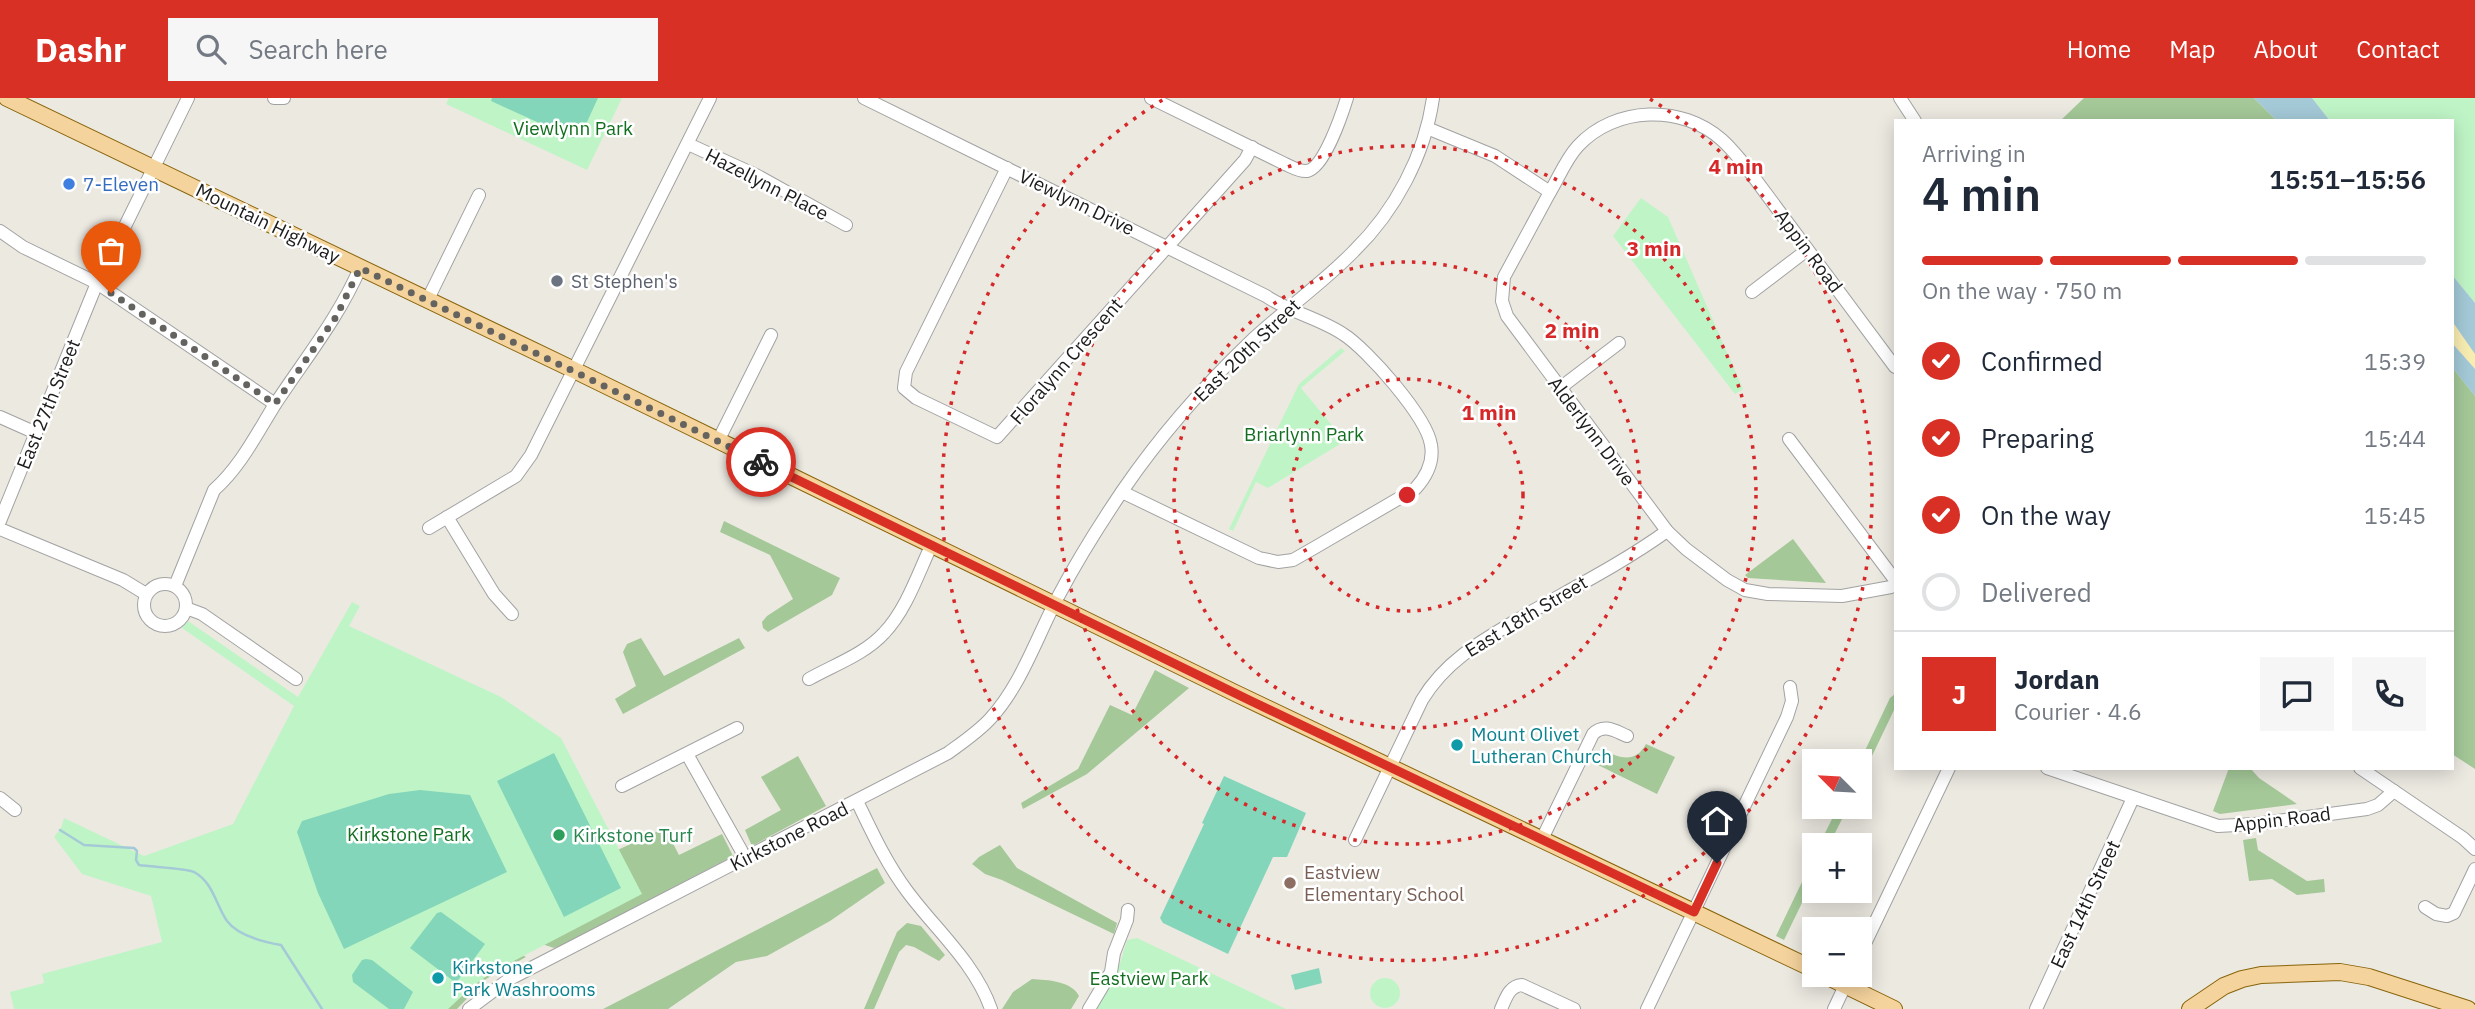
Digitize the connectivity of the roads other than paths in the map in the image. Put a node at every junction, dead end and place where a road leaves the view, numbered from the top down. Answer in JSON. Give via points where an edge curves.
{"nodes":[{"id":1,"x":7,"y":98,"type":"edge"},
{"id":2,"x":188,"y":98,"type":"edge"},
{"id":3,"x":274,"y":98,"type":"edge"},
{"id":4,"x":284,"y":98,"type":"edge"},
{"id":5,"x":710,"y":98,"type":"edge"},
{"id":6,"x":864,"y":98,"type":"edge"},
{"id":7,"x":1151,"y":98,"type":"edge"},
{"id":8,"x":1347,"y":98,"type":"edge"},
{"id":9,"x":1433,"y":98,"type":"edge"},
{"id":10,"x":1900,"y":98,"type":"edge"},
{"id":11,"x":1915,"y":119,"type":"edge"},
{"id":12,"x":1427,"y":128,"type":"junction"},
{"id":13,"x":688,"y":144,"type":"junction"},
{"id":14,"x":1252,"y":147,"type":"junction"},
{"id":15,"x":153,"y":168,"type":"junction"},
{"id":16,"x":1007,"y":168,"type":"junction"},
{"id":17,"x":1550,"y":192,"type":"junction"},
{"id":18,"x":479,"y":195,"type":"dead end"},
{"id":19,"x":846,"y":225,"type":"dead end"},
{"id":20,"x":0,"y":231,"type":"edge"},
{"id":21,"x":1167,"y":246,"type":"junction"},
{"id":22,"x":1807,"y":250,"type":"junction"},
{"id":23,"x":360,"y":268,"type":"junction"},
{"id":24,"x":97,"y":283,"type":"junction"},
{"id":25,"x":1752,"y":292,"type":"dead end"},
{"id":26,"x":428,"y":299,"type":"junction"},
{"id":27,"x":1288,"y":308,"type":"junction"},
{"id":28,"x":771,"y":335,"type":"dead end"},
{"id":29,"x":1619,"y":343,"type":"dead end"},
{"id":30,"x":1894,"y":366,"type":"edge"},
{"id":31,"x":575,"y":370,"type":"junction"},
{"id":32,"x":1560,"y":388,"type":"junction"},
{"id":33,"x":275,"y":404,"type":"junction"},
{"id":34,"x":0,"y":417,"type":"edge"},
{"id":35,"x":36,"y":433,"type":"junction"},
{"id":36,"x":1789,"y":439,"type":"dead end"},
{"id":37,"x":718,"y":441,"type":"junction"},
{"id":38,"x":1122,"y":492,"type":"junction"},
{"id":39,"x":447,"y":517,"type":"junction"},
{"id":40,"x":0,"y":521,"type":"edge"},
{"id":41,"x":429,"y":528,"type":"dead end"},
{"id":42,"x":0,"y":529,"type":"edge"},
{"id":43,"x":1667,"y":531,"type":"junction"},
{"id":44,"x":931,"y":546,"type":"junction"},
{"id":45,"x":1894,"y":581,"type":"edge"},
{"id":46,"x":1894,"y":583,"type":"edge"},
{"id":47,"x":175,"y":586,"type":"junction"},
{"id":48,"x":146,"y":594,"type":"junction"},
{"id":49,"x":1054,"y":604,"type":"junction"},
{"id":50,"x":186,"y":608,"type":"junction"},
{"id":51,"x":512,"y":614,"type":"dead end"},
{"id":52,"x":296,"y":679,"type":"dead end"},
{"id":53,"x":810,"y":679,"type":"dead end"},
{"id":54,"x":1790,"y":687,"type":"dead end"},
{"id":55,"x":737,"y":728,"type":"dead end"},
{"id":56,"x":1627,"y":737,"type":"dead end"},
{"id":57,"x":687,"y":754,"type":"junction"},
{"id":58,"x":1391,"y":766,"type":"junction"},
{"id":59,"x":1948,"y":770,"type":"edge"},
{"id":60,"x":2053,"y":770,"type":"edge"},
{"id":61,"x":2363,"y":770,"type":"edge"},
{"id":62,"x":622,"y":786,"type":"dead end"},
{"id":63,"x":2394,"y":791,"type":"junction"},
{"id":64,"x":0,"y":798,"type":"edge"},
{"id":65,"x":2133,"y":798,"type":"junction"},
{"id":66,"x":857,"y":801,"type":"junction"},
{"id":67,"x":15,"y":810,"type":"dead end"},
{"id":68,"x":1542,"y":839,"type":"junction"},
{"id":69,"x":1355,"y":840,"type":"dead end"},
{"id":70,"x":2475,"y":849,"type":"edge"},
{"id":71,"x":744,"y":859,"type":"junction"},
{"id":72,"x":2475,"y":869,"type":"edge"},
{"id":73,"x":2425,"y":907,"type":"dead end"},
{"id":74,"x":1128,"y":910,"type":"dead end"},
{"id":75,"x":1694,"y":912,"type":"junction"},
{"id":76,"x":1872,"y":929,"type":"edge"},
{"id":77,"x":1802,"y":964,"type":"edge"},
{"id":78,"x":1845,"y":987,"type":"edge"},
{"id":79,"x":1859,"y":987,"type":"edge"},
{"id":80,"x":469,"y":1009,"type":"edge"},
{"id":81,"x":990,"y":1009,"type":"edge"},
{"id":82,"x":1089,"y":1009,"type":"edge"},
{"id":83,"x":1501,"y":1009,"type":"edge"},
{"id":84,"x":1574,"y":1009,"type":"edge"},
{"id":85,"x":1647,"y":1009,"type":"edge"},
{"id":86,"x":1834,"y":1009,"type":"edge"},
{"id":87,"x":1895,"y":1009,"type":"edge"},
{"id":88,"x":2036,"y":1009,"type":"edge"},
{"id":89,"x":2190,"y":1009,"type":"edge"},
{"id":90,"x":2468,"y":1009,"type":"edge"}],
"edges":[{"from":1,"to":15,"type":"main road","name":"Mountain Highway"},
{"from":2,"to":15,"type":"street","name":"East 27th Street"},
{"from":3,"to":4,"type":"street"},
{"from":5,"to":13,"type":"street"},
{"from":6,"to":16,"type":"street","name":"Viewlynn Drive"},
{"from":7,"to":14,"type":"street"},
{"from":8,"to":14,"type":"street","via":[[1319,162],[1310,170],[1295,168]]},
{"from":9,"to":12,"type":"street","name":"East 20th Street"},
{"from":10,"to":11,"type":"street"},
{"from":12,"to":17,"type":"street","via":[[1495,156]]},
{"from":12,"to":27,"type":"street","name":"East 20th Street","via":[[1410,173],[1374,229]]},
{"from":13,"to":19,"type":"street","name":"Hazellynn Place"},
{"from":13,"to":31,"type":"street"},
{"from":14,"to":21,"type":"street","name":"Floralynn Crescent"},
{"from":15,"to":23,"type":"main road","name":"Mountain Highway"},
{"from":15,"to":24,"type":"street","name":"East 27th Street"},
{"from":16,"to":21,"type":"street","name":"Viewlynn Drive"},
{"from":16,"to":21,"type":"street","name":"Floralynn Crescent","via":[[904,381],[909,393],[974,427],[997,436],[1002,432]]},
{"from":17,"to":22,"type":"street","name":"Appin Road","via":[[1578,146],[1604,126],[1645,114],[1674,116],[1722,140]]},
{"from":17,"to":32,"type":"street","name":"Alderlynn Drive","via":[[1504,277],[1502,301],[1515,329]]},
{"from":18,"to":26,"type":"street"},
{"from":20,"to":24,"type":"street"},
{"from":21,"to":27,"type":"street","name":"Viewlynn Drive"},
{"from":22,"to":25,"type":"street"},
{"from":22,"to":30,"type":"street","name":"Appin Road"},
{"from":23,"to":26,"type":"main road","name":"Mountain Highway"},
{"from":23,"to":33,"type":"street","via":[[336,317]]},
{"from":24,"to":33,"type":"street"},
{"from":24,"to":35,"type":"street","name":"East 27th Street"},
{"from":26,"to":31,"type":"main road","name":"Mountain Highway"},
{"from":27,"to":38,"type":"street","name":"East 20th Street","via":[[1209,381]]},
{"from":27,"to":38,"type":"street","name":"Viewlynn Drive","via":[[1342,333],[1370,355],[1428,433],[1432,457],[1423,481],[1293,560],[1278,562],[1259,558]]},
{"from":28,"to":37,"type":"street"},
{"from":29,"to":32,"type":"street"},
{"from":31,"to":37,"type":"main road","name":"Mountain Highway"},
{"from":31,"to":39,"type":"street","via":[[540,441],[516,476]]},
{"from":32,"to":43,"type":"street","name":"Alderlynn Drive"},
{"from":33,"to":47,"type":"street","via":[[227,479],[214,490]]},
{"from":34,"to":35,"type":"street"},
{"from":35,"to":40,"type":"street","name":"East 27th Street"},
{"from":36,"to":45,"type":"street"},
{"from":37,"to":44,"type":"main road","name":"Mountain Highway"},
{"from":38,"to":49,"type":"street","name":"East 20th Street"},
{"from":39,"to":41,"type":"street"},
{"from":39,"to":51,"type":"street","via":[[494,594]]},
{"from":42,"to":48,"type":"street"},
{"from":43,"to":46,"type":"street","name":"Alderlynn Drive","via":[[1686,550],[1745,590],[1842,596]]},
{"from":43,"to":58,"type":"street","name":"East 18th Street","via":[[1462,653],[1431,685]]},
{"from":44,"to":49,"type":"main road","name":"Mountain Highway"},
{"from":44,"to":53,"type":"street","via":[[885,633]]},
{"from":47,"to":48,"type":"street","via":[[164,583]]},
{"from":47,"to":50,"type":"street","via":[[185,597]]},
{"from":48,"to":50,"type":"street","via":[[145,611],[155,624],[178,622]]},
{"from":49,"to":58,"type":"main road","name":"Mountain Highway"},
{"from":49,"to":66,"type":"street","name":"Kirkstone Road","via":[[1020,675],[989,720],[948,752]]},
{"from":50,"to":52,"type":"street","via":[[202,614]]},
{"from":54,"to":75,"type":"street","via":[[1787,717]]},
{"from":55,"to":57,"type":"street"},
{"from":56,"to":68,"type":"street","via":[[1608,728],[1593,734]]},
{"from":57,"to":62,"type":"street"},
{"from":57,"to":71,"type":"street"},
{"from":58,"to":68,"type":"main road","name":"Mountain Highway"},
{"from":58,"to":69,"type":"street","name":"East 18th Street"},
{"from":59,"to":76,"type":"street"},
{"from":60,"to":65,"type":"street","name":"Appin Road"},
{"from":61,"to":63,"type":"street"},
{"from":63,"to":65,"type":"street","name":"Appin Road","via":[[2367,809],[2231,826]]},
{"from":63,"to":70,"type":"street"},
{"from":64,"to":67,"type":"street"},
{"from":65,"to":88,"type":"street","name":"East 14th Street"},
{"from":66,"to":71,"type":"street","name":"Kirkstone Road"},
{"from":66,"to":81,"type":"street","via":[[897,878],[971,970]]},
{"from":68,"to":75,"type":"main road","name":"Mountain Highway"},
{"from":71,"to":80,"type":"street","name":"Kirkstone Road","via":[[508,980]]},
{"from":72,"to":73,"type":"street","via":[[2454,913],[2436,914]]},
{"from":74,"to":82,"type":"street","via":[[1111,972]]},
{"from":75,"to":77,"type":"main road","name":"Mountain Highway"},
{"from":75,"to":85,"type":"street"},
{"from":78,"to":86,"type":"street"},
{"from":79,"to":87,"type":"main road"},
{"from":83,"to":84,"type":"street","via":[[1510,990],[1522,985]]},
{"from":89,"to":90,"type":"main road","via":[[2242,979],[2340,972],[2369,976]]}]}
